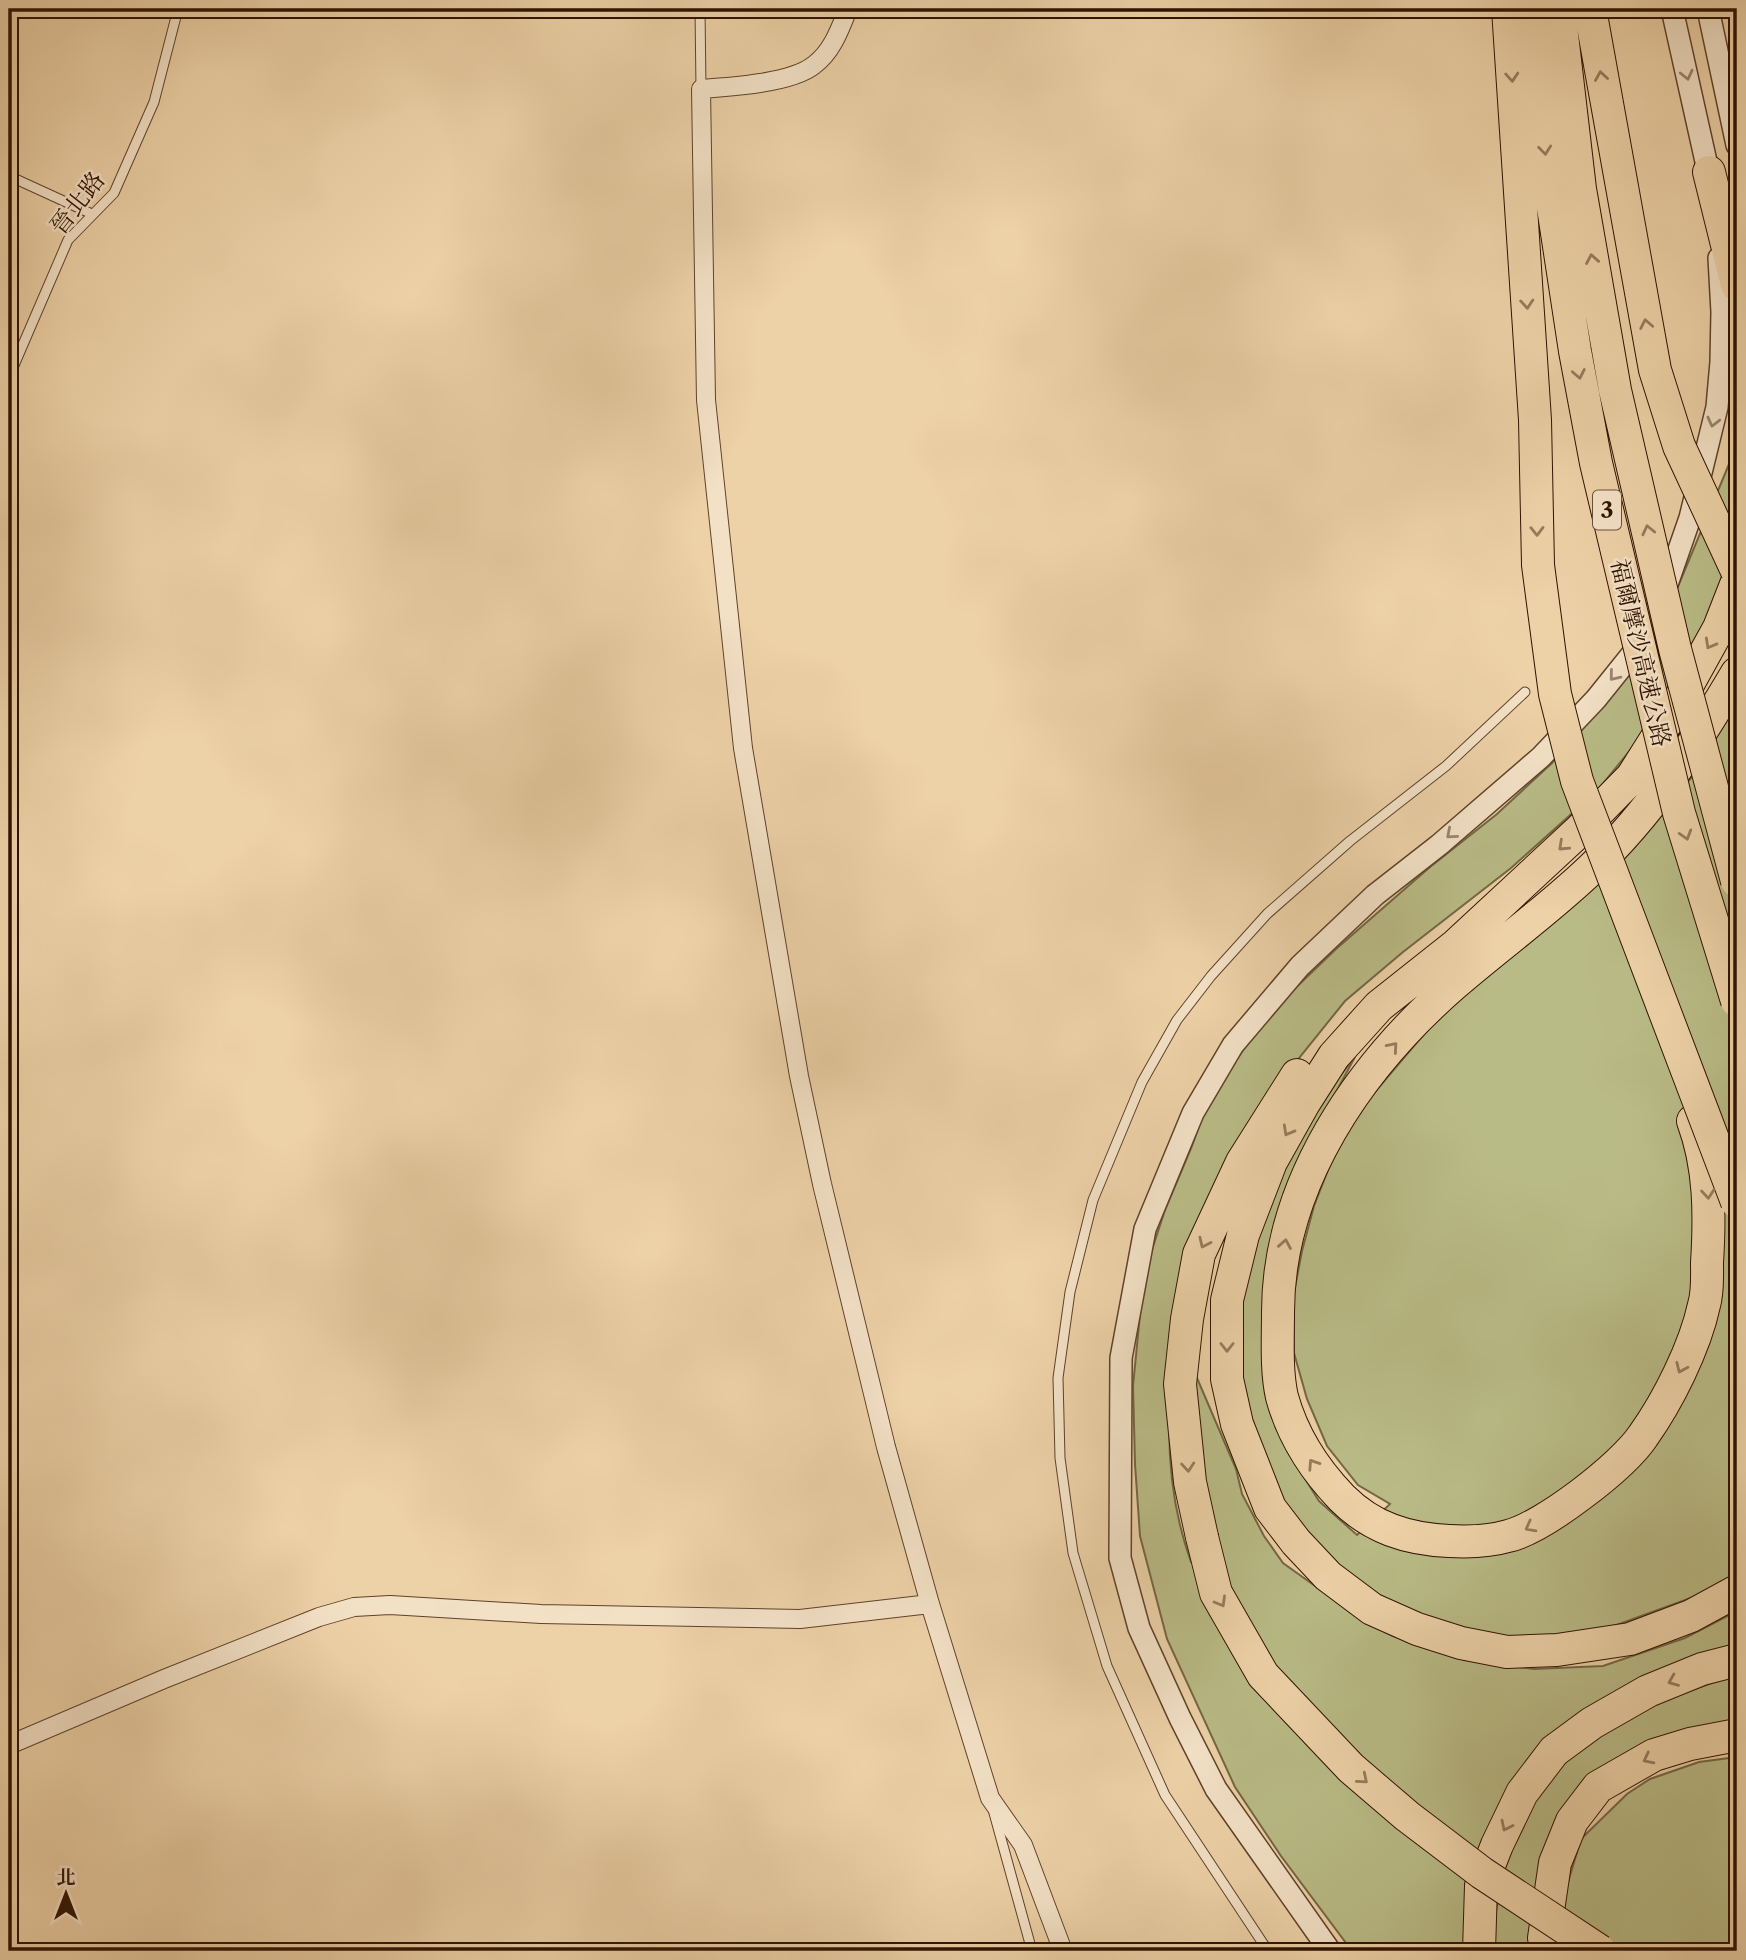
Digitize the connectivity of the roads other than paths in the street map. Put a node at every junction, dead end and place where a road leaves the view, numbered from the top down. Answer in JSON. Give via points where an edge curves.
{"nodes":[{"id":1,"x":178,"y":9,"type":"edge"},
{"id":2,"x":699,"y":9,"type":"edge"},
{"id":3,"x":848,"y":9,"type":"edge"},
{"id":4,"x":1508,"y":9,"type":"edge"},
{"id":5,"x":1529,"y":9,"type":"edge"},
{"id":6,"x":1559,"y":9,"type":"edge"},
{"id":7,"x":1590,"y":9,"type":"edge"},
{"id":8,"x":1672,"y":9,"type":"edge"},
{"id":9,"x":1709,"y":9,"type":"edge"},
{"id":10,"x":701,"y":89,"type":"junction"},
{"id":11,"x":1737,"y":145,"type":"edge"},
{"id":12,"x":1709,"y":172,"type":"junction"},
{"id":13,"x":9,"y":176,"type":"edge"},
{"id":14,"x":92,"y":214,"type":"junction"},
{"id":15,"x":1737,"y":285,"type":"edge"},
{"id":16,"x":9,"y":377,"type":"edge"},
{"id":17,"x":1737,"y":571,"type":"edge"},
{"id":18,"x":1737,"y":582,"type":"edge"},
{"id":19,"x":1737,"y":673,"type":"edge"},
{"id":20,"x":1525,"y":692,"type":"dead end"},
{"id":21,"x":1537,"y":870,"type":"junction"},
{"id":22,"x":1737,"y":881,"type":"edge"},
{"id":23,"x":1639,"y":940,"type":"junction"},
{"id":24,"x":1737,"y":1001,"type":"edge"},
{"id":25,"x":1737,"y":1202,"type":"edge"},
{"id":26,"x":1737,"y":1591,"type":"edge"},
{"id":27,"x":930,"y":1604,"type":"junction"},
{"id":28,"x":1737,"y":1660,"type":"edge"},
{"id":29,"x":1737,"y":1735,"type":"edge"},
{"id":30,"x":9,"y":1745,"type":"edge"},
{"id":31,"x":990,"y":1798,"type":"junction"},
{"id":32,"x":1546,"y":1944,"type":"edge"},
{"id":33,"x":1032,"y":1951,"type":"edge"},
{"id":34,"x":1063,"y":1951,"type":"edge"},
{"id":35,"x":1268,"y":1951,"type":"edge"},
{"id":36,"x":1330,"y":1951,"type":"edge"},
{"id":37,"x":1479,"y":1951,"type":"edge"},
{"id":38,"x":1600,"y":1951,"type":"edge"}],
"edges":[{"from":1,"to":14,"type":"lane","name":"晉北路","via":[[154,102],[136,145],[114,193]]},
{"from":2,"to":10,"type":"lane"},
{"from":3,"to":10,"type":"street","via":[[836,38],[815,65],[791,78]]},
{"from":4,"to":23,"type":"highway","one_way":true,"bridge":true,"via":[[1535,420],[1538,565],[1555,694],[1577,781]]},
{"from":5,"to":24,"type":"highway","name":"福爾摩沙高速公路","number":"3","one_way":true,"bridge":true,"via":[[1548,174],[1596,463],[1679,813]]},
{"from":22,"to":6,"type":"highway","name":"福爾摩沙高速公路","number":"3","one_way":true,"bridge":true,"via":[[1675,649],[1615,390],[1580,189]]},
{"from":17,"to":7,"type":"highway","one_way":true,"bridge":true,"via":[[1679,446],[1655,370]]},
{"from":8,"to":12,"type":"street","one_way":true},
{"from":9,"to":11,"type":"street"},
{"from":10,"to":27,"type":"street","via":[[706,400],[743,748],[820,1171],[886,1447]]},
{"from":12,"to":15,"type":"highway"},
{"from":12,"to":36,"type":"street","one_way":true,"via":[[1722,312],[1717,407],[1690,518],[1645,638],[1541,757],[1375,894],[1300,966],[1233,1045],[1193,1113],[1145,1229],[1121,1359],[1120,1558],[1139,1629],[1216,1789]]},
{"from":13,"to":14,"type":"lane"},
{"from":14,"to":16,"type":"lane","name":"晉北路","via":[[68,240]]},
{"from":18,"to":21,"type":"highway","one_way":true,"via":[[1720,628],[1632,777]]},
{"from":23,"to":19,"type":"highway","one_way":true,"bridge":true,"via":[[1677,1077],[1703,1149],[1710,1218],[1705,1304],[1681,1370],[1642,1439],[1587,1490],[1529,1529],[1507,1537],[1458,1542],[1389,1531],[1358,1514],[1320,1475],[1298,1440],[1281,1394],[1278,1283],[1287,1234],[1320,1147],[1354,1093],[1396,1043],[1449,989],[1590,870],[1656,800]]},
{"from":20,"to":35,"type":"lane","via":[[1446,766],[1267,914],[1177,1020],[1142,1082],[1093,1200],[1070,1292],[1058,1378],[1060,1458],[1073,1553],[1107,1667],[1165,1795]]},
{"from":21,"to":26,"type":"highway","one_way":true,"via":[[1456,945],[1379,1006],[1334,1056],[1271,1162],[1243,1235],[1227,1300],[1227,1379],[1237,1424],[1270,1508],[1296,1542],[1328,1576],[1372,1609],[1417,1629],[1507,1653],[1558,1650],[1630,1639],[1691,1616]]},
{"from":21,"to":38,"type":"highway","one_way":true,"bridge":true,"via":[[1417,957],[1306,1062],[1242,1162],[1199,1254],[1180,1384],[1190,1482],[1216,1592],[1264,1675],[1351,1769],[1407,1816],[1482,1873]]},
{"from":23,"to":25,"type":"highway","bridge":true},
{"from":27,"to":30,"type":"street","via":[[800,1619],[354,1607],[164,1679]]},
{"from":27,"to":31,"type":"street"},
{"from":28,"to":37,"type":"highway","one_way":true,"via":[[1648,1691],[1555,1751],[1522,1793],[1496,1845],[1481,1886]]},
{"from":29,"to":32,"type":"highway","one_way":true,"via":[[1654,1755],[1598,1787],[1572,1821],[1555,1863]]},
{"from":31,"to":33,"type":"lane"},
{"from":31,"to":34,"type":"street","via":[[1023,1845]]}]}
